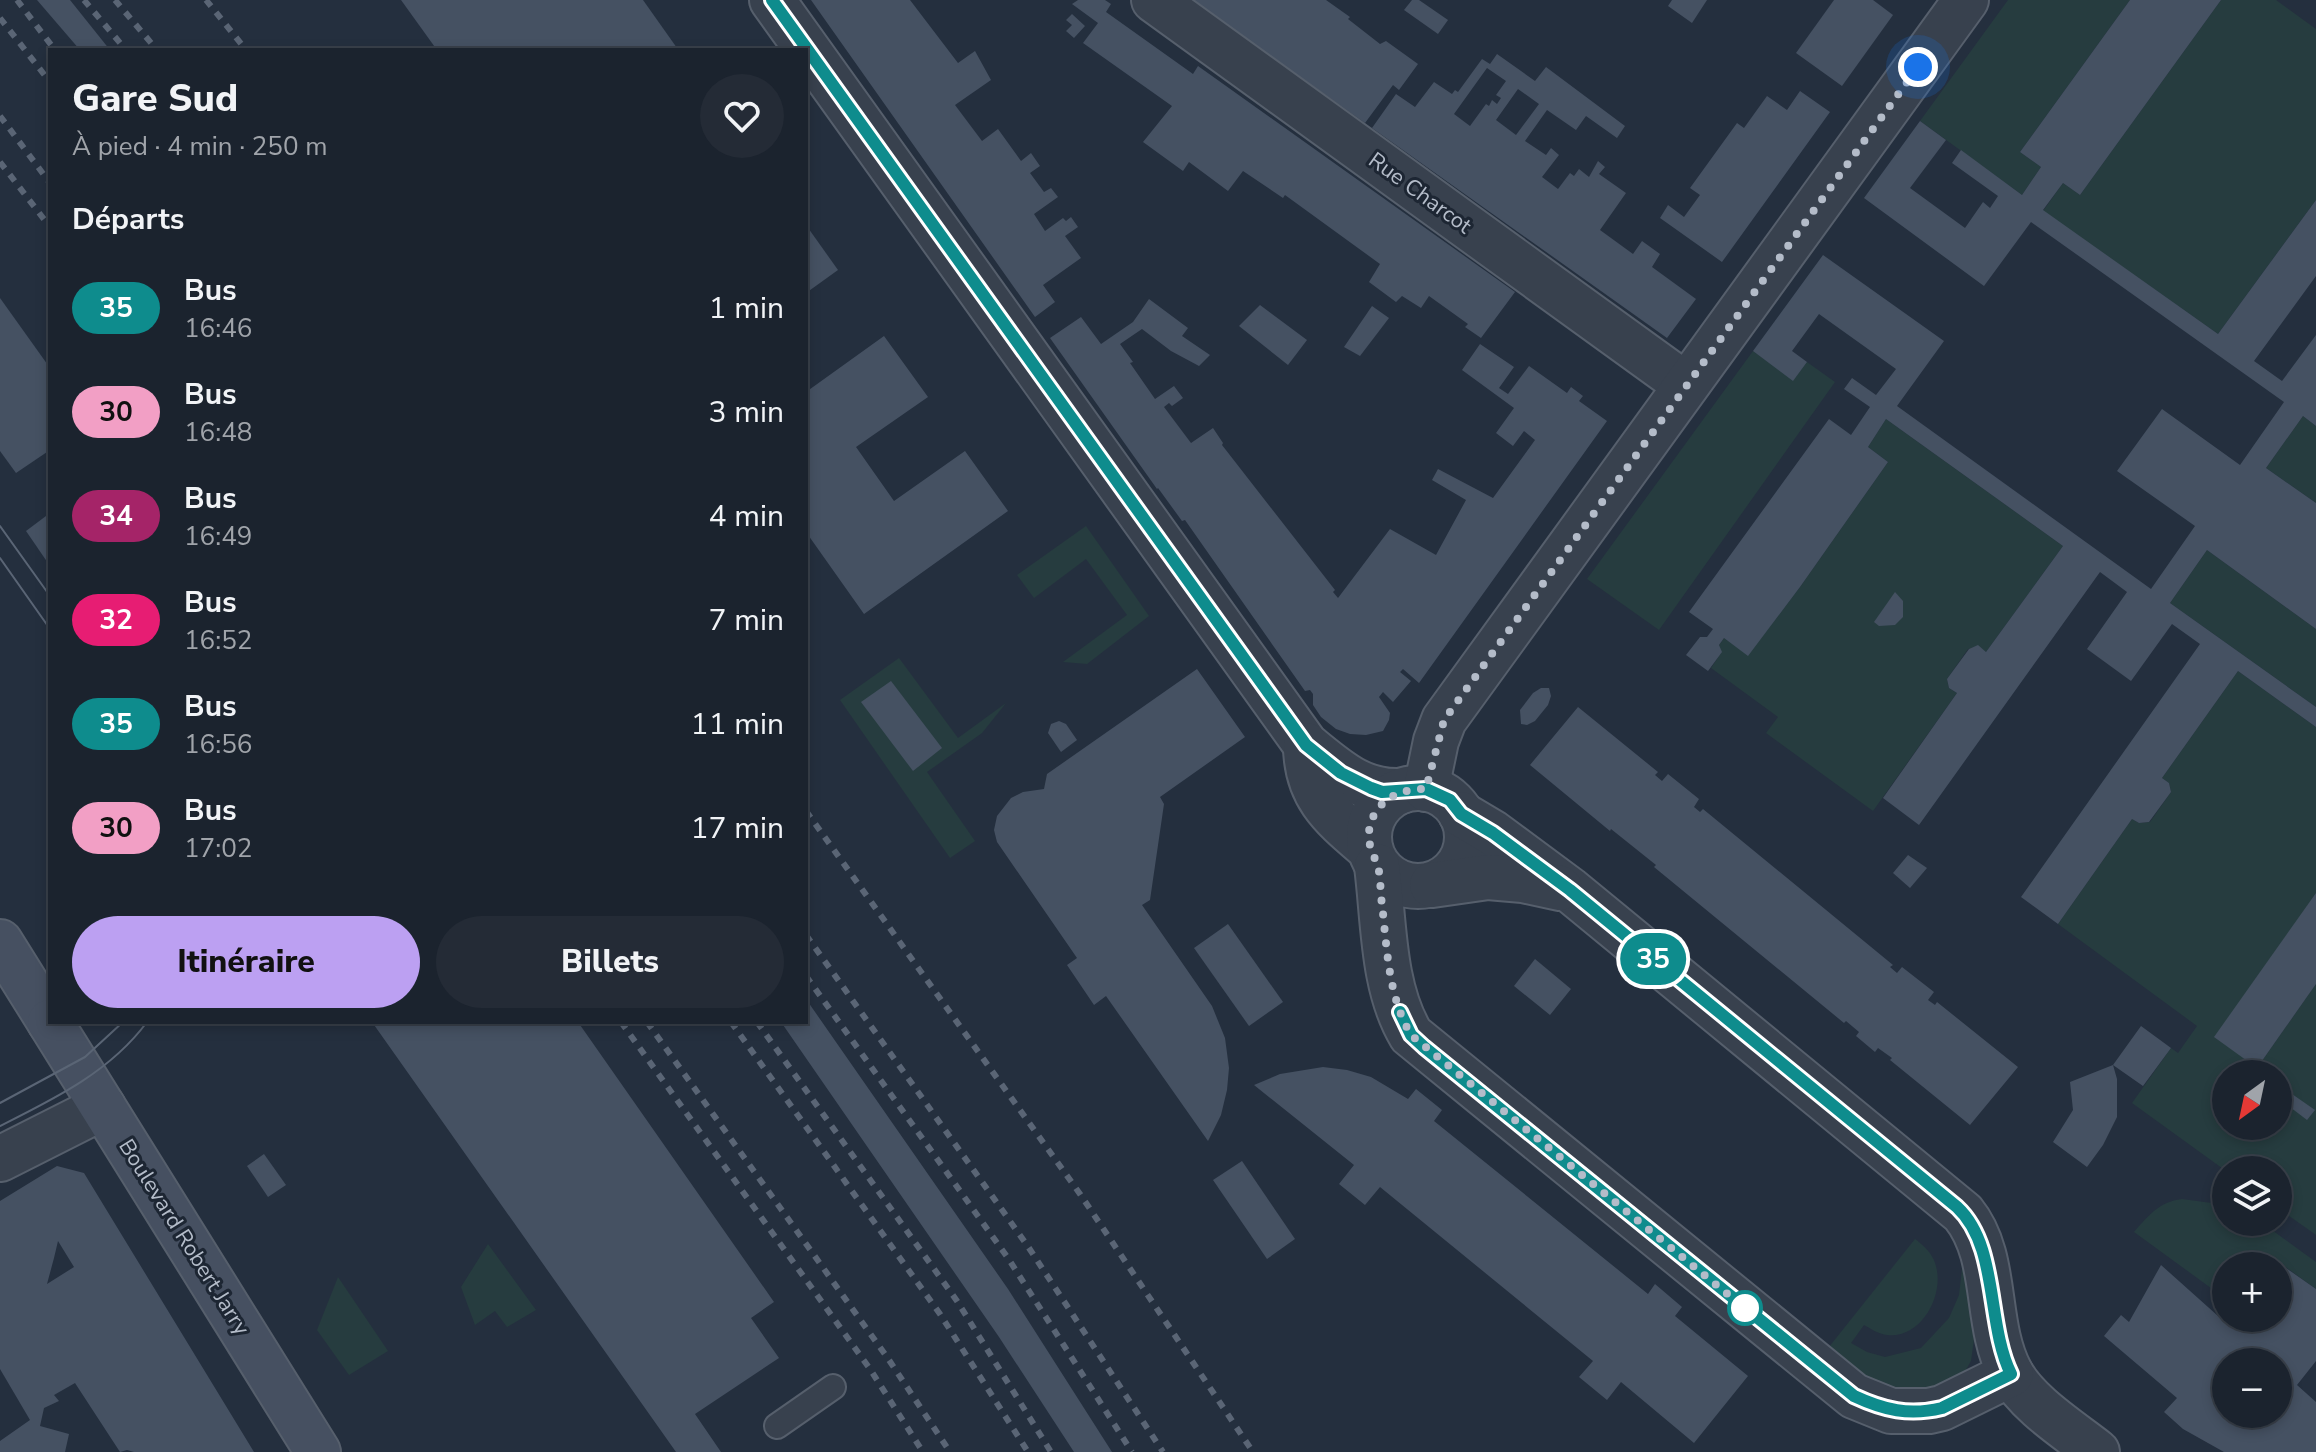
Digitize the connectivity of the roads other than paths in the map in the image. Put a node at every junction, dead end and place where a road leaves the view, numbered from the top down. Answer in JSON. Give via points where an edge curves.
{"nodes":[{"id":1,"x":772,"y":0,"type":"edge"},
{"id":2,"x":1154,"y":0,"type":"edge"},
{"id":3,"x":1946,"y":7,"type":"edge"},
{"id":4,"x":806,"y":48,"type":"edge"},
{"id":5,"x":808,"y":50,"type":"edge"},
{"id":6,"x":1686,"y":385,"type":"junction"},
{"id":7,"x":1306,"y":745,"type":"junction"},
{"id":8,"x":1413,"y":790,"type":"junction"},
{"id":9,"x":1461,"y":814,"type":"junction"},
{"id":10,"x":1374,"y":857,"type":"junction"},
{"id":11,"x":1432,"y":885,"type":"junction"},
{"id":12,"x":1570,"y":890,"type":"junction"},
{"id":13,"x":0,"y":942,"type":"edge"},
{"id":14,"x":48,"y":1019,"type":"edge"},
{"id":15,"x":51,"y":1024,"type":"edge"},
{"id":16,"x":103,"y":1107,"type":"junction"},
{"id":17,"x":0,"y":1159,"type":"edge"},
{"id":18,"x":2011,"y":1374,"type":"junction"},
{"id":19,"x":833,"y":1387,"type":"dead end"},
{"id":20,"x":777,"y":1426,"type":"dead end"},
{"id":21,"x":318,"y":1452,"type":"edge"},
{"id":22,"x":2097,"y":1452,"type":"edge"}],
"edges":[{"from":1,"to":4,"type":"street"},
{"from":2,"to":6,"type":"street","name":"Rue Charcot"},
{"from":3,"to":6,"type":"street"},
{"from":5,"to":7,"type":"street"},
{"from":6,"to":8,"type":"street","via":[[1444,720]]},
{"from":7,"to":8,"type":"street","via":[[1364,785],[1382,792]]},
{"from":7,"to":10,"type":"street","via":[[1315,793]]},
{"from":8,"to":9,"type":"street","via":[[1450,800]]},
{"from":8,"to":10,"type":"street","via":[[1383,802],[1373,816],[1369,832]]},
{"from":9,"to":11,"type":"street","via":[[1464,854],[1455,869]]},
{"from":9,"to":12,"type":"street"},
{"from":10,"to":11,"type":"street","via":[[1397,882]]},
{"from":10,"to":18,"type":"street","via":[[1389,968],[1411,1035],[1819,1368],[1854,1396],[1904,1412],[1942,1408]]},
{"from":11,"to":12,"type":"street","via":[[1488,877]]},
{"from":12,"to":18,"type":"street","via":[[1963,1213],[1981,1245],[2000,1347]]},
{"from":13,"to":14,"type":"main road","name":"Boulevard Robert Jarry"},
{"from":15,"to":16,"type":"main road","name":"Boulevard Robert Jarry"},
{"from":16,"to":17,"type":"street"},
{"from":16,"to":21,"type":"main road","name":"Boulevard Robert Jarry"},
{"from":18,"to":22,"type":"street","via":[[2025,1394]]},
{"from":19,"to":20,"type":"lane"}]}
